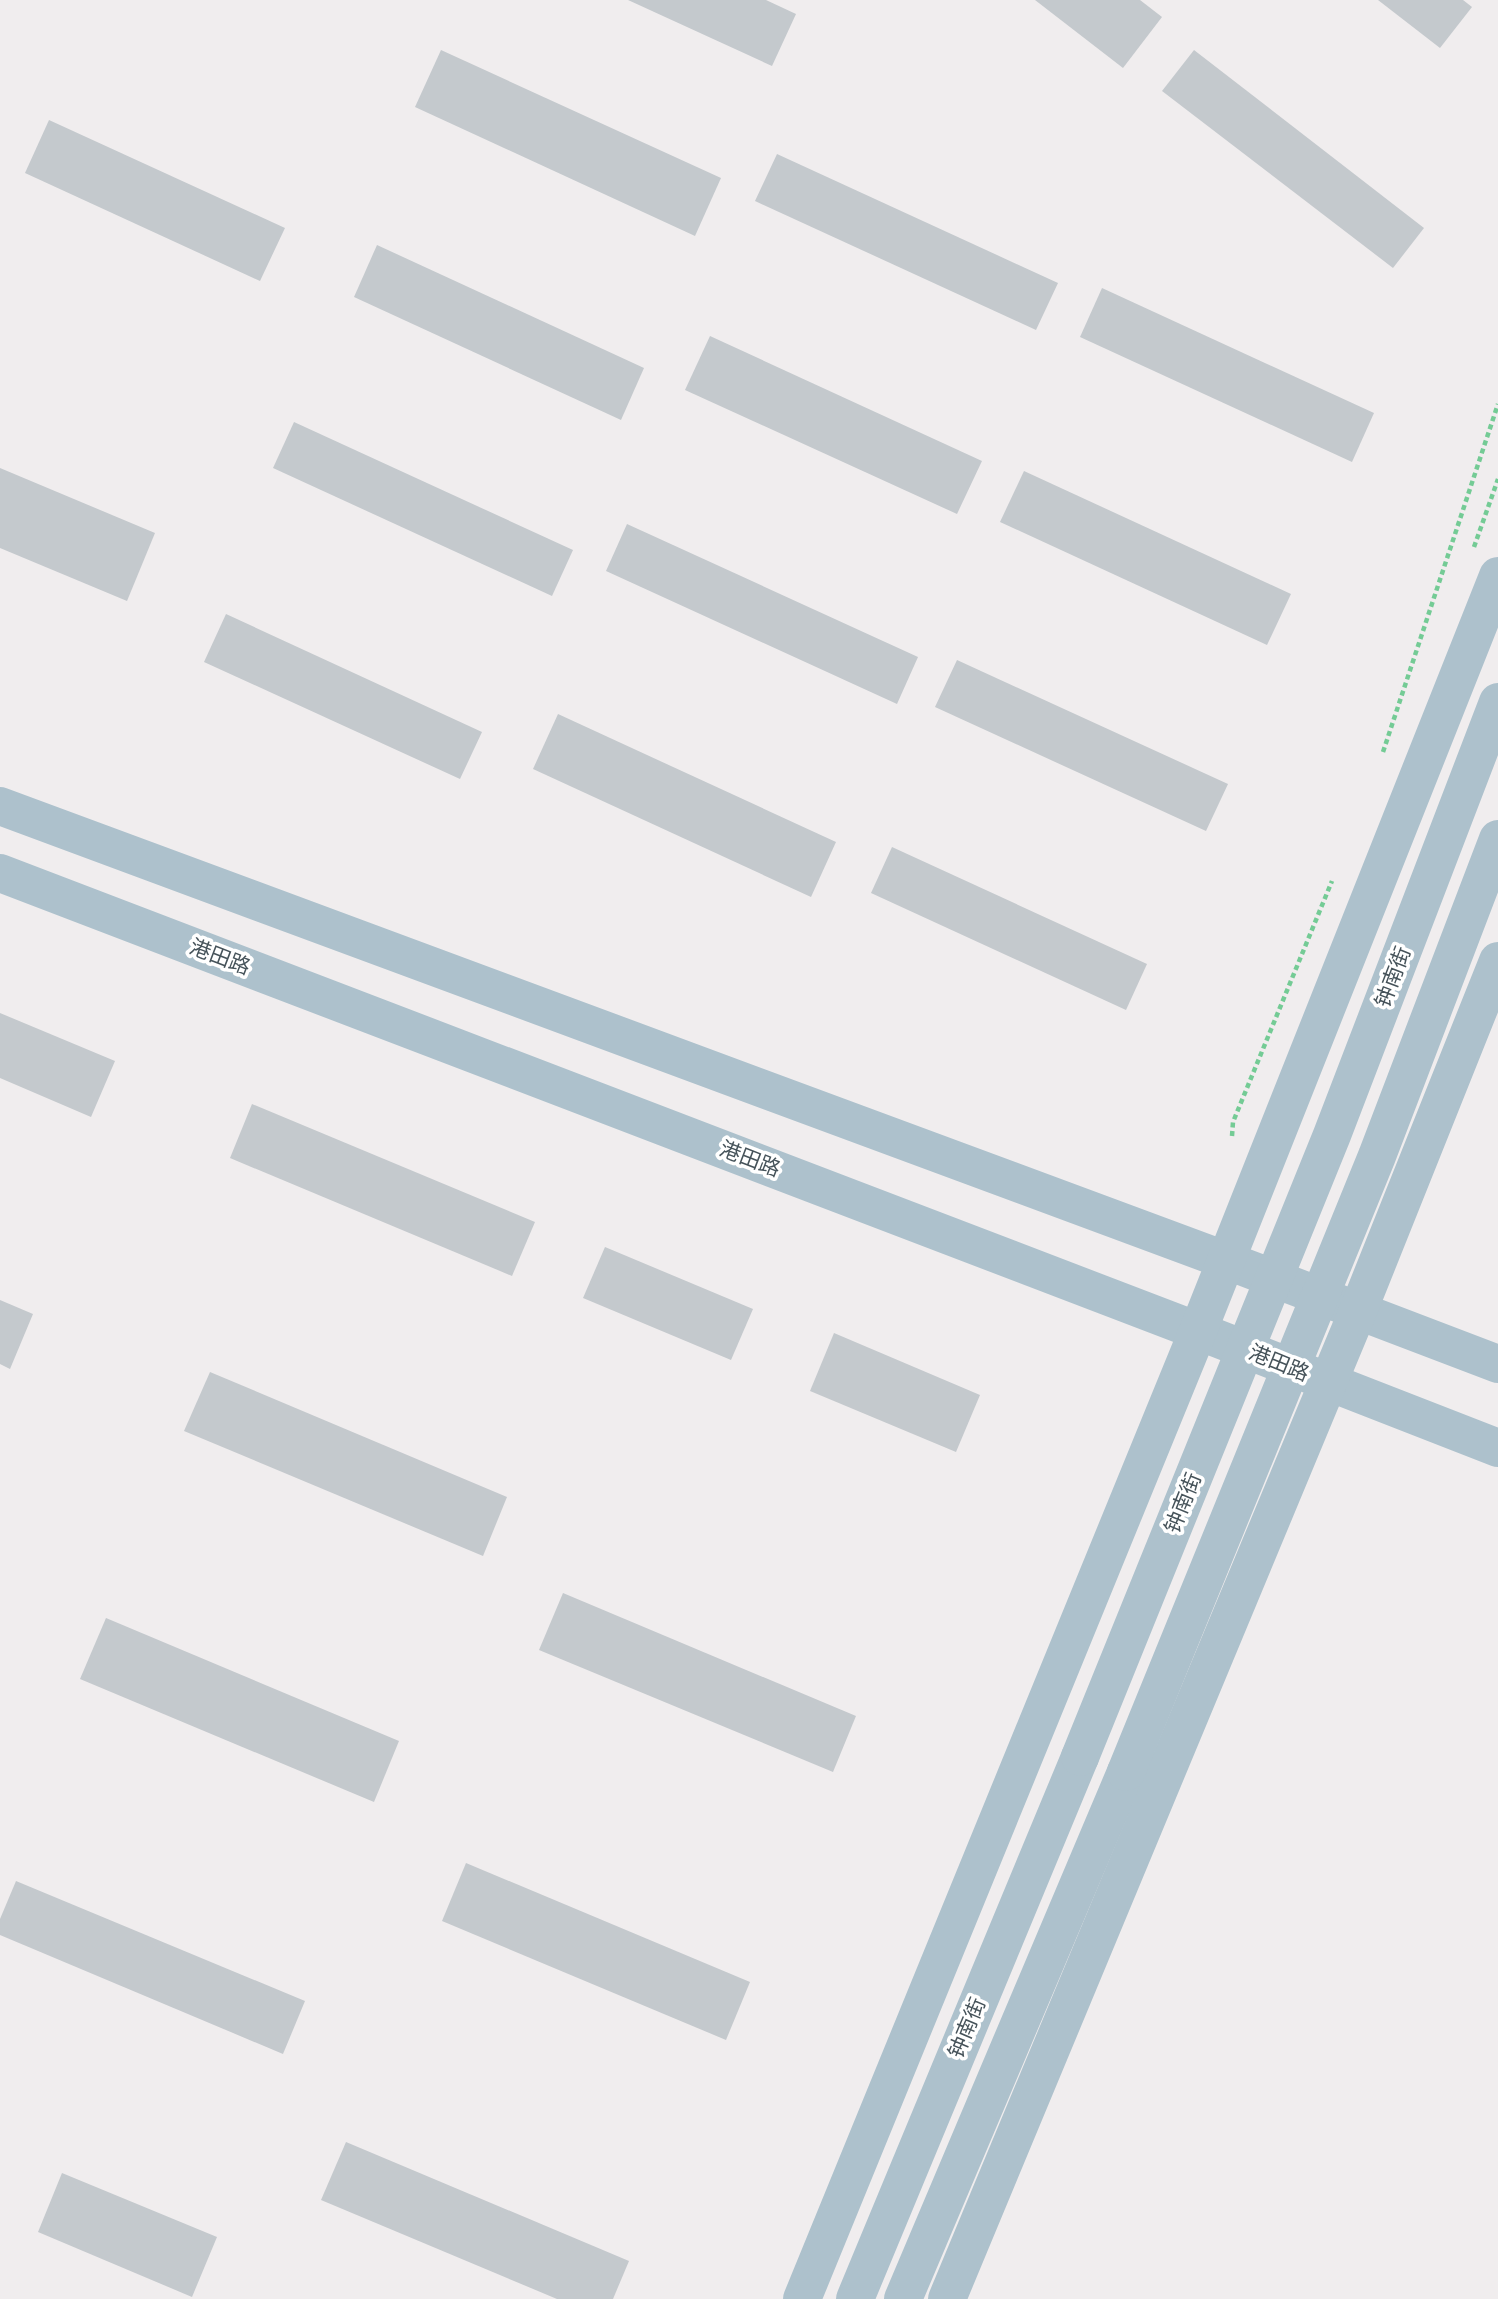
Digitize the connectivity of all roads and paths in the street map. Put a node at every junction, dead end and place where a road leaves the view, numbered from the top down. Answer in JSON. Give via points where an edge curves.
{"nodes":[{"id":1,"x":1498,"y":404,"type":"edge"},
{"id":2,"x":1496,"y":583,"type":"edge"},
{"id":3,"x":1498,"y":702,"type":"edge"},
{"id":4,"x":1380,"y":761,"type":"dead end"},
{"id":5,"x":0,"y":806,"type":"edge"},
{"id":6,"x":1498,"y":839,"type":"edge"},
{"id":7,"x":1337,"y":869,"type":"dead end"},
{"id":8,"x":0,"y":873,"type":"edge"},
{"id":9,"x":1498,"y":961,"type":"edge"},
{"id":10,"x":1232,"y":1136,"type":"dead end"},
{"id":11,"x":1225,"y":1260,"type":"junction"},
{"id":12,"x":1358,"y":1311,"type":"junction"},
{"id":13,"x":1198,"y":1331,"type":"junction"},
{"id":14,"x":1498,"y":1364,"type":"edge"},
{"id":15,"x":1328,"y":1383,"type":"junction"},
{"id":16,"x":1498,"y":1448,"type":"edge"},
{"id":17,"x":802,"y":2299,"type":"edge"},
{"id":18,"x":855,"y":2299,"type":"edge"},
{"id":19,"x":903,"y":2299,"type":"edge"},
{"id":20,"x":947,"y":2299,"type":"edge"}],
"edges":[{"from":1,"to":4,"type":"path"},
{"from":2,"to":11,"type":"main road"},
{"from":3,"to":18,"type":"main road","name":"钟南街","bridge":true,"via":[[1332,1135]]},
{"from":5,"to":11,"type":"main road"},
{"from":6,"to":19,"type":"main road","bridge":true,"via":[[1377,1156],[1126,1772]]},
{"from":7,"to":10,"type":"path","via":[[1233,1122]]},
{"from":8,"to":13,"type":"main road","name":"港田路"},
{"from":9,"to":12,"type":"main road"},
{"from":11,"to":12,"type":"main road"},
{"from":11,"to":13,"type":"main road"},
{"from":12,"to":14,"type":"main road"},
{"from":12,"to":15,"type":"main road"},
{"from":13,"to":15,"type":"main road","name":"港田路"},
{"from":13,"to":17,"type":"main road"},
{"from":15,"to":16,"type":"main road","name":"港田路"},
{"from":15,"to":20,"type":"main road"}]}
